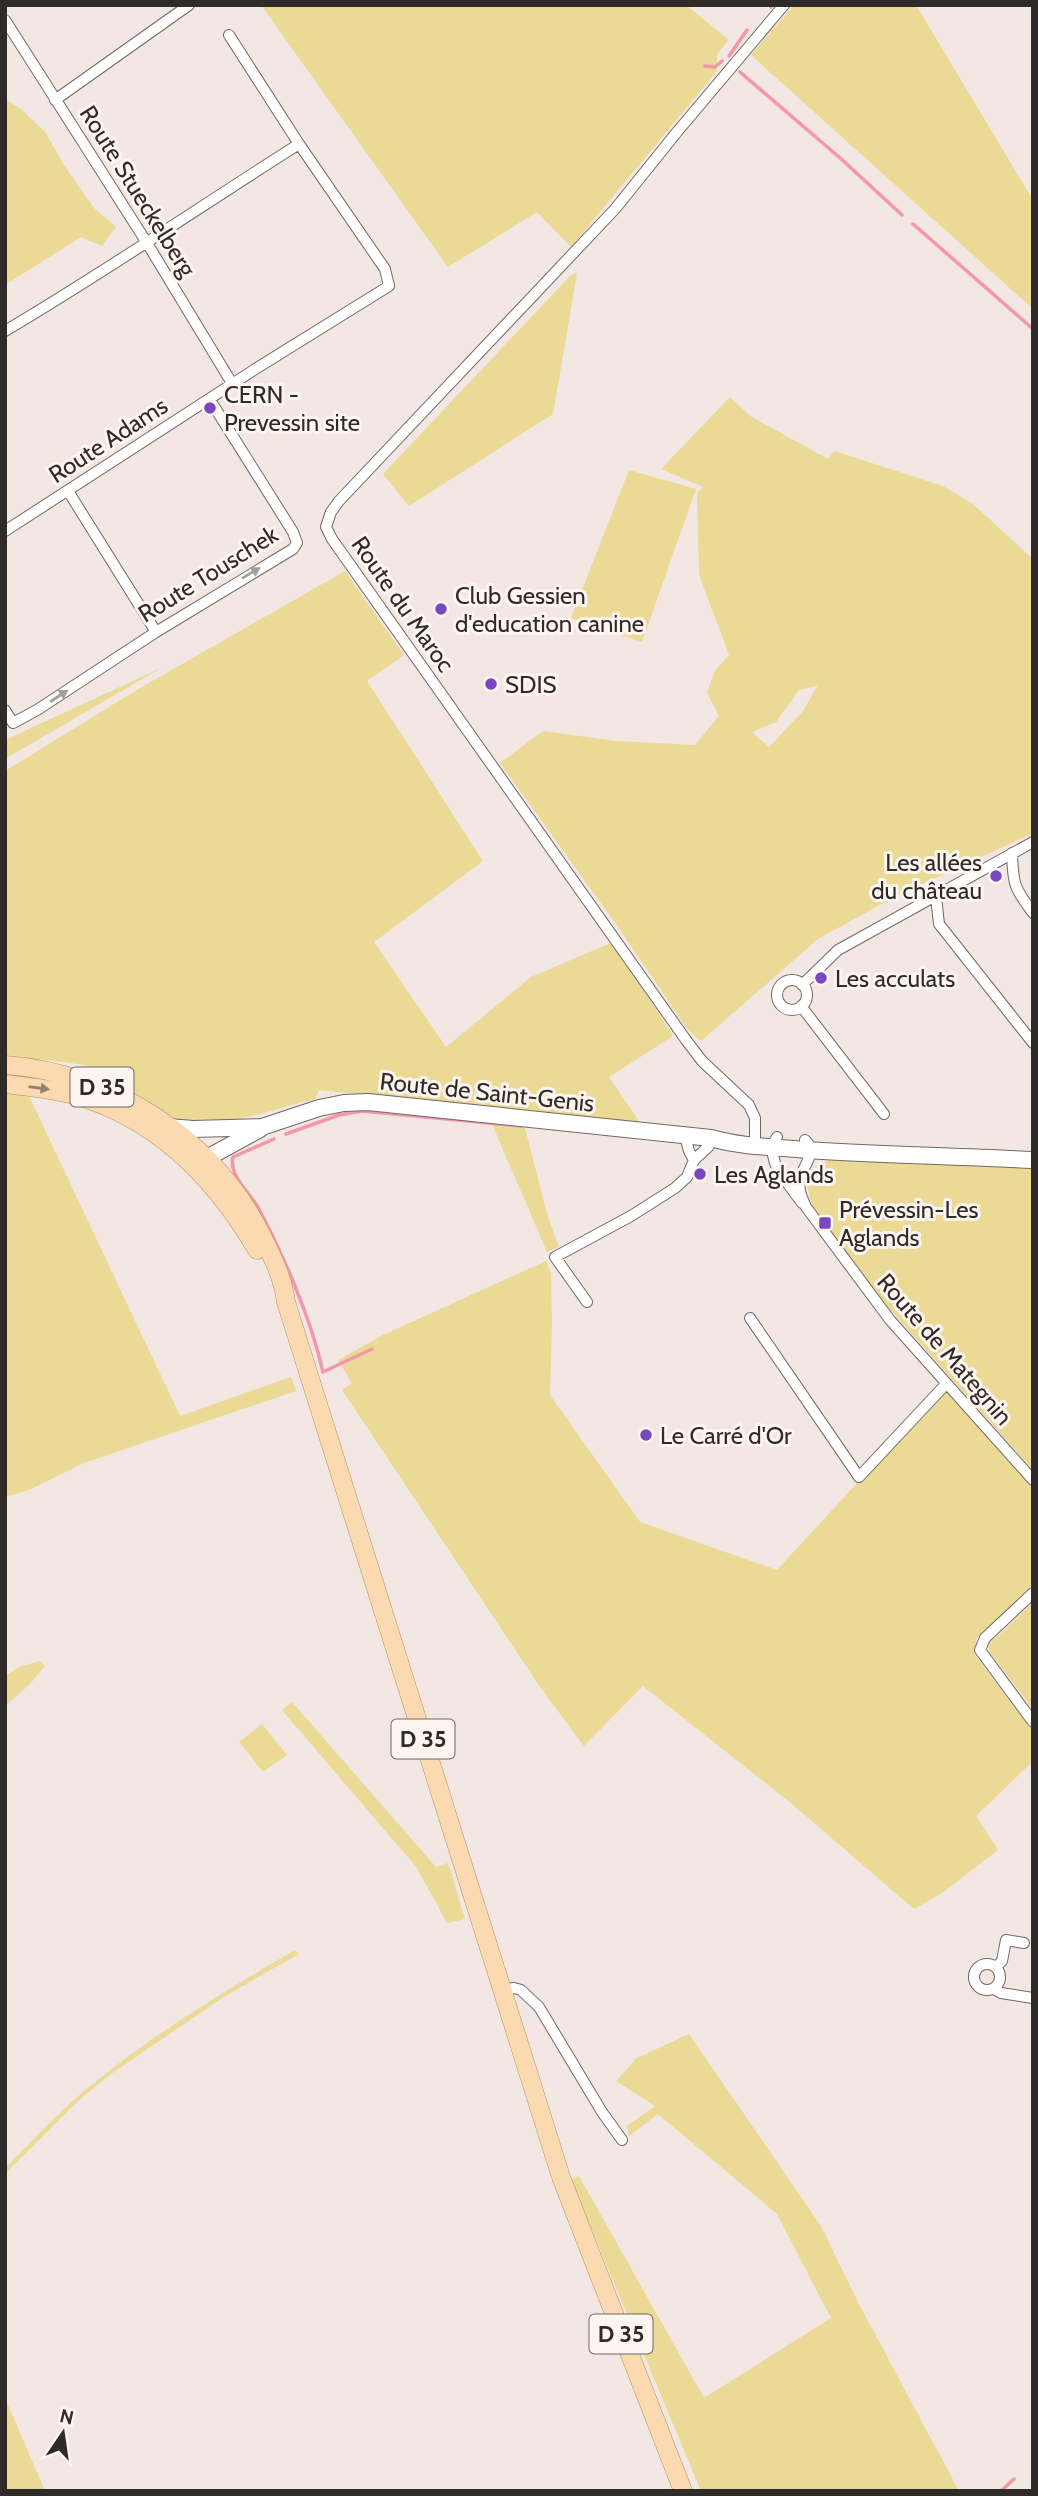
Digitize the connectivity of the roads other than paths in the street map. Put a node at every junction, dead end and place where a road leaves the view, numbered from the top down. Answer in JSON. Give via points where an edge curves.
{"nodes":[{"id":1,"x":189,"y":5,"type":"edge"},
{"id":2,"x":784,"y":5,"type":"edge"},
{"id":3,"x":5,"y":20,"type":"edge"},
{"id":4,"x":229,"y":35,"type":"dead end"},
{"id":5,"x":55,"y":100,"type":"junction"},
{"id":6,"x":299,"y":144,"type":"junction"},
{"id":7,"x":147,"y":243,"type":"junction"},
{"id":8,"x":5,"y":331,"type":"edge"},
{"id":9,"x":233,"y":385,"type":"junction"},
{"id":10,"x":210,"y":400,"type":"junction"},
{"id":11,"x":68,"y":491,"type":"junction"},
{"id":12,"x":5,"y":531,"type":"edge"},
{"id":13,"x":156,"y":632,"type":"junction"},
{"id":14,"x":5,"y":710,"type":"edge"},
{"id":15,"x":1033,"y":842,"type":"edge"},
{"id":16,"x":1012,"y":853,"type":"junction"},
{"id":17,"x":936,"y":897,"type":"junction"},
{"id":18,"x":1033,"y":913,"type":"edge"},
{"id":19,"x":802,"y":985,"type":"junction"},
{"id":20,"x":802,"y":1006,"type":"junction"},
{"id":21,"x":1033,"y":1043,"type":"edge"},
{"id":22,"x":5,"y":1065,"type":"edge"},
{"id":23,"x":5,"y":1084,"type":"edge"},
{"id":24,"x":884,"y":1114,"type":"dead end"},
{"id":25,"x":168,"y":1126,"type":"junction"},
{"id":26,"x":262,"y":1127,"type":"junction"},
{"id":27,"x":210,"y":1129,"type":"junction"},
{"id":28,"x":685,"y":1136,"type":"junction"},
{"id":29,"x":711,"y":1138,"type":"junction"},
{"id":30,"x":765,"y":1141,"type":"junction"},
{"id":31,"x":808,"y":1145,"type":"junction"},
{"id":32,"x":189,"y":1151,"type":"junction"},
{"id":33,"x":208,"y":1158,"type":"junction"},
{"id":34,"x":694,"y":1160,"type":"junction"},
{"id":35,"x":1033,"y":1160,"type":"edge"},
{"id":36,"x":806,"y":1207,"type":"junction"},
{"id":37,"x":286,"y":1302,"type":"junction"},
{"id":38,"x":587,"y":1302,"type":"dead end"},
{"id":39,"x":750,"y":1318,"type":"dead end"},
{"id":40,"x":946,"y":1384,"type":"junction"},
{"id":41,"x":1033,"y":1480,"type":"edge"},
{"id":42,"x":1033,"y":1593,"type":"edge"},
{"id":43,"x":1033,"y":1722,"type":"edge"},
{"id":44,"x":1024,"y":1943,"type":"dead end"},
{"id":45,"x":996,"y":1967,"type":"junction"},
{"id":46,"x":994,"y":1989,"type":"junction"},
{"id":47,"x":500,"y":1990,"type":"junction"},
{"id":48,"x":1033,"y":1998,"type":"edge"},
{"id":49,"x":622,"y":2140,"type":"dead end"},
{"id":50,"x":683,"y":2491,"type":"edge"}],
"edges":[{"from":1,"to":5,"type":"street"},
{"from":2,"to":30,"type":"street","name":"Route du Maroc","via":[[615,209],[339,501],[326,527],[686,1040],[749,1105]]},
{"from":3,"to":5,"type":"street","name":"Route Stueckelberg"},
{"from":4,"to":6,"type":"street"},
{"from":5,"to":7,"type":"street","name":"Route Stueckelberg"},
{"from":6,"to":7,"type":"street"},
{"from":6,"to":9,"type":"street","name":"Route Adams","via":[[385,269],[390,286]]},
{"from":7,"to":8,"type":"street"},
{"from":7,"to":9,"type":"street","name":"Route Stueckelberg"},
{"from":9,"to":10,"type":"street","name":"Route Adams"},
{"from":10,"to":11,"type":"street","name":"Route Adams"},
{"from":13,"to":10,"type":"street","name":"Route Touschek","one_way":true,"via":[[297,543]]},
{"from":11,"to":12,"type":"street","name":"Route Adams"},
{"from":11,"to":13,"type":"street"},
{"from":14,"to":13,"type":"street","name":"Route Touschek","one_way":true,"via":[[13,723]]},
{"from":15,"to":16,"type":"street"},
{"from":16,"to":17,"type":"street"},
{"from":16,"to":18,"type":"street","via":[[1013,883]]},
{"from":17,"to":19,"type":"street","via":[[838,950]]},
{"from":17,"to":21,"type":"street","via":[[939,924]]},
{"from":19,"to":20,"type":"street","via":[[806,998]]},
{"from":19,"to":20,"type":"street","via":[[786,982],[777,993],[786,1009]]},
{"from":20,"to":24,"type":"street"},
{"from":22,"to":25,"type":"main road","number":"D 35","via":[[89,1082]]},
{"from":23,"to":32,"type":"main road","number":"D 35","one_way":true,"via":[[72,1094],[117,1111]]},
{"from":25,"to":27,"type":"main road","name":"Route de Saint-Genis"},
{"from":25,"to":32,"type":"main road","number":"D 35"},
{"from":26,"to":27,"type":"main road","name":"Route de Saint-Genis"},
{"from":26,"to":28,"type":"main road","name":"Route de Saint-Genis","via":[[319,1108],[356,1102]]},
{"from":26,"to":33,"type":"main road","name":"Route de Saint-Genis"},
{"from":27,"to":32,"type":"main road","via":[[197,1135]]},
{"from":28,"to":29,"type":"main road","name":"Route de Saint-Genis"},
{"from":28,"to":34,"type":"street"},
{"from":29,"to":30,"type":"main road","name":"Route de Saint-Genis","via":[[728,1143]]},
{"from":29,"to":34,"type":"street","via":[[705,1152]]},
{"from":30,"to":31,"type":"main road","name":"Route de Saint-Genis"},
{"from":30,"to":36,"type":"street","name":"Route de Mategnin","via":[[779,1172]]},
{"from":31,"to":35,"type":"main road","name":"Route de Saint-Genis","via":[[904,1156]]},
{"from":31,"to":36,"type":"street","name":"Route de Mategnin","via":[[799,1182]]},
{"from":32,"to":33,"type":"main road","number":"D 35"},
{"from":32,"to":37,"type":"main road","number":"D 35","via":[[247,1233]]},
{"from":33,"to":37,"type":"main road","number":"D 35","via":[[258,1227],[284,1285]]},
{"from":34,"to":38,"type":"street","via":[[687,1177],[675,1188],[555,1257]]},
{"from":36,"to":40,"type":"street","name":"Route de Mategnin","via":[[868,1293]]},
{"from":37,"to":47,"type":"main road","number":"D 35"},
{"from":39,"to":40,"type":"street","via":[[859,1476]]},
{"from":40,"to":41,"type":"street","name":"Route de Mategnin"},
{"from":42,"to":43,"type":"street","via":[[985,1638],[980,1650]]},
{"from":44,"to":45,"type":"street","via":[[1006,1940],[1002,1961]]},
{"from":45,"to":46,"type":"street","via":[[1001,1976]]},
{"from":45,"to":46,"type":"street","via":[[984,1965],[975,1974],[981,1989]]},
{"from":46,"to":48,"type":"street"},
{"from":47,"to":49,"type":"street","via":[[521,1990],[539,2007]]},
{"from":47,"to":50,"type":"main road","number":"D 35","via":[[576,2220]]}]}
